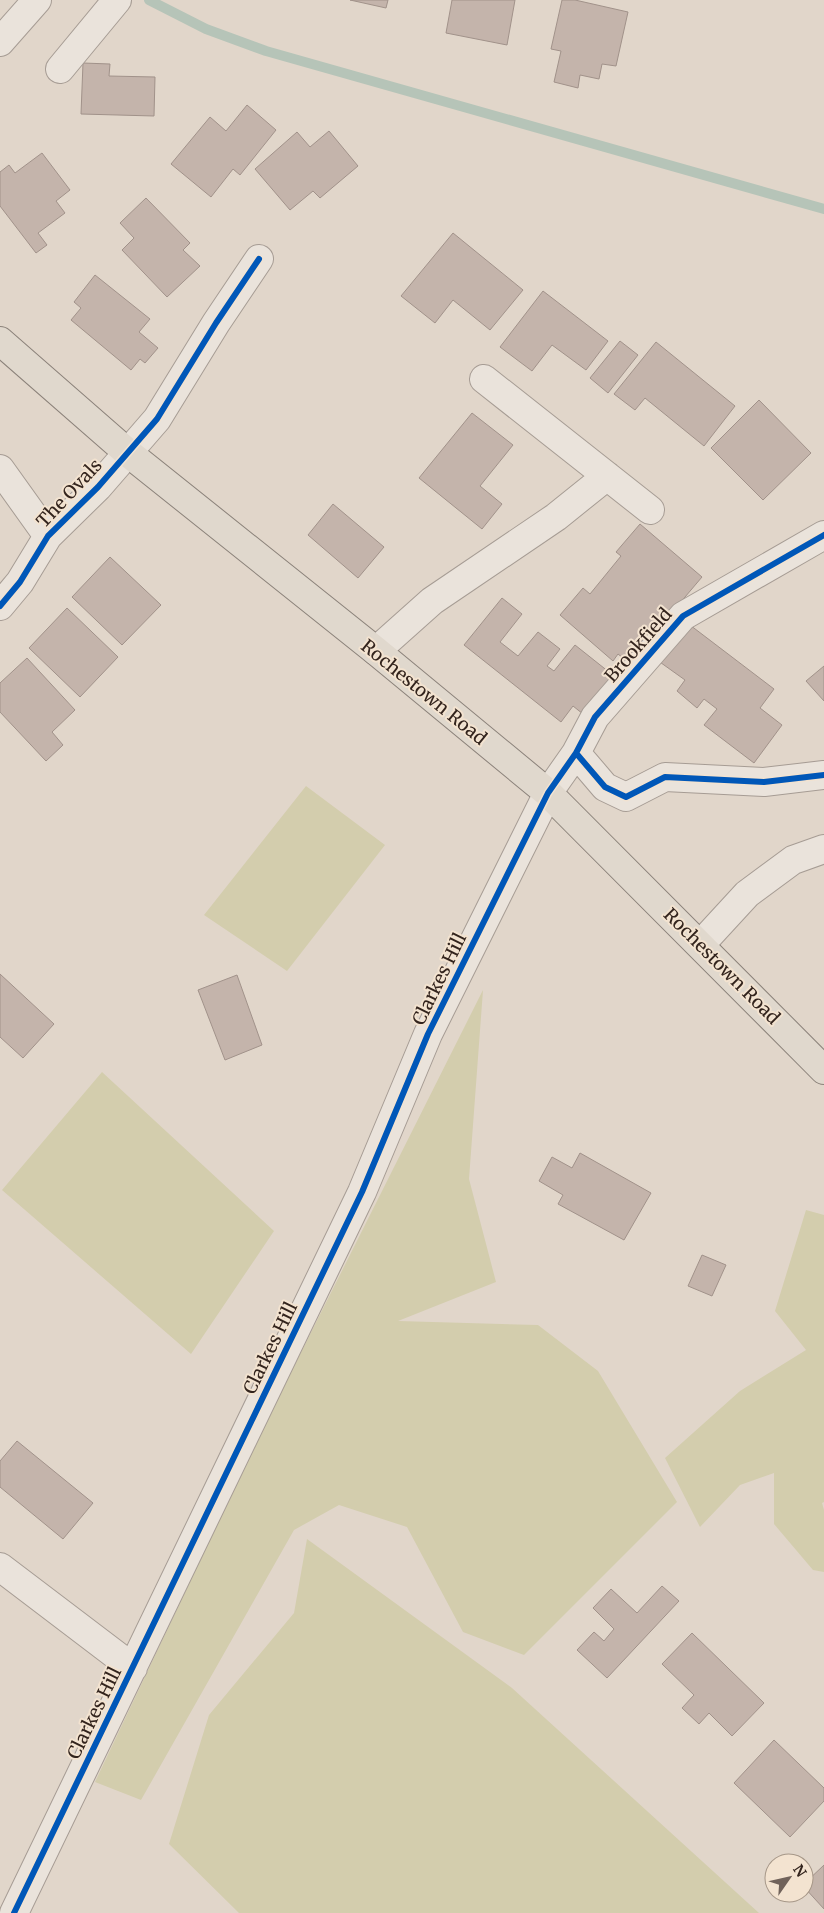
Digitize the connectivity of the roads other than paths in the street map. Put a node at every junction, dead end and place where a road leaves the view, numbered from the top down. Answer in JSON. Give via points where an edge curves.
{"nodes":[{"id":1,"x":37,"y":0,"type":"edge"},
{"id":2,"x":117,"y":0,"type":"edge"},
{"id":3,"x":0,"y":42,"type":"edge"},
{"id":4,"x":60,"y":69,"type":"dead end"},
{"id":5,"x":259,"y":258,"type":"dead end"},
{"id":6,"x":0,"y":341,"type":"edge"},
{"id":7,"x":484,"y":379,"type":"dead end"},
{"id":8,"x":127,"y":452,"type":"junction"},
{"id":9,"x":0,"y":469,"type":"edge"},
{"id":10,"x":606,"y":476,"type":"junction"},
{"id":11,"x":650,"y":510,"type":"dead end"},
{"id":12,"x":824,"y":535,"type":"edge"},
{"id":13,"x":48,"y":536,"type":"junction"},
{"id":14,"x":0,"y":606,"type":"edge"},
{"id":15,"x":376,"y":652,"type":"junction"},
{"id":16,"x":576,"y":754,"type":"junction"},
{"id":17,"x":824,"y":776,"type":"edge"},
{"id":18,"x":548,"y":793,"type":"junction"},
{"id":19,"x":824,"y":849,"type":"edge"},
{"id":20,"x":700,"y":944,"type":"junction"},
{"id":21,"x":824,"y":1070,"type":"edge"},
{"id":22,"x":0,"y":1567,"type":"edge"},
{"id":23,"x":133,"y":1668,"type":"junction"},
{"id":24,"x":14,"y":1913,"type":"edge"}],
"edges":[{"from":1,"to":3,"type":"street"},
{"from":2,"to":4,"type":"street"},
{"from":5,"to":8,"type":"street","name":"The Ovals","via":[[157,419]]},
{"from":6,"to":8,"type":"main road","name":"Rochestown Road"},
{"from":7,"to":10,"type":"street"},
{"from":8,"to":13,"type":"street","name":"The Ovals","via":[[98,487]]},
{"from":8,"to":15,"type":"main road","name":"Rochestown Road"},
{"from":9,"to":13,"type":"street","name":"The Ovals"},
{"from":10,"to":11,"type":"street"},
{"from":10,"to":15,"type":"street","via":[[556,517],[432,601]]},
{"from":12,"to":16,"type":"street","name":"Brookfield","via":[[683,616],[596,717]]},
{"from":13,"to":14,"type":"street","name":"The Ovals","via":[[20,582]]},
{"from":15,"to":18,"type":"main road","name":"Rochestown Road"},
{"from":16,"to":17,"type":"street","via":[[605,787],[626,797],[666,777],[764,782]]},
{"from":16,"to":18,"type":"street","name":"Brookfield"},
{"from":18,"to":20,"type":"main road","name":"Rochestown Road"},
{"from":18,"to":23,"type":"street","name":"Clarkes Hill","via":[[428,1034],[362,1192]]},
{"from":19,"to":20,"type":"street","via":[[793,860],[747,894]]},
{"from":20,"to":21,"type":"main road","name":"Rochestown Road"},
{"from":22,"to":23,"type":"street"},
{"from":23,"to":24,"type":"street","name":"Clarkes Hill"}]}
